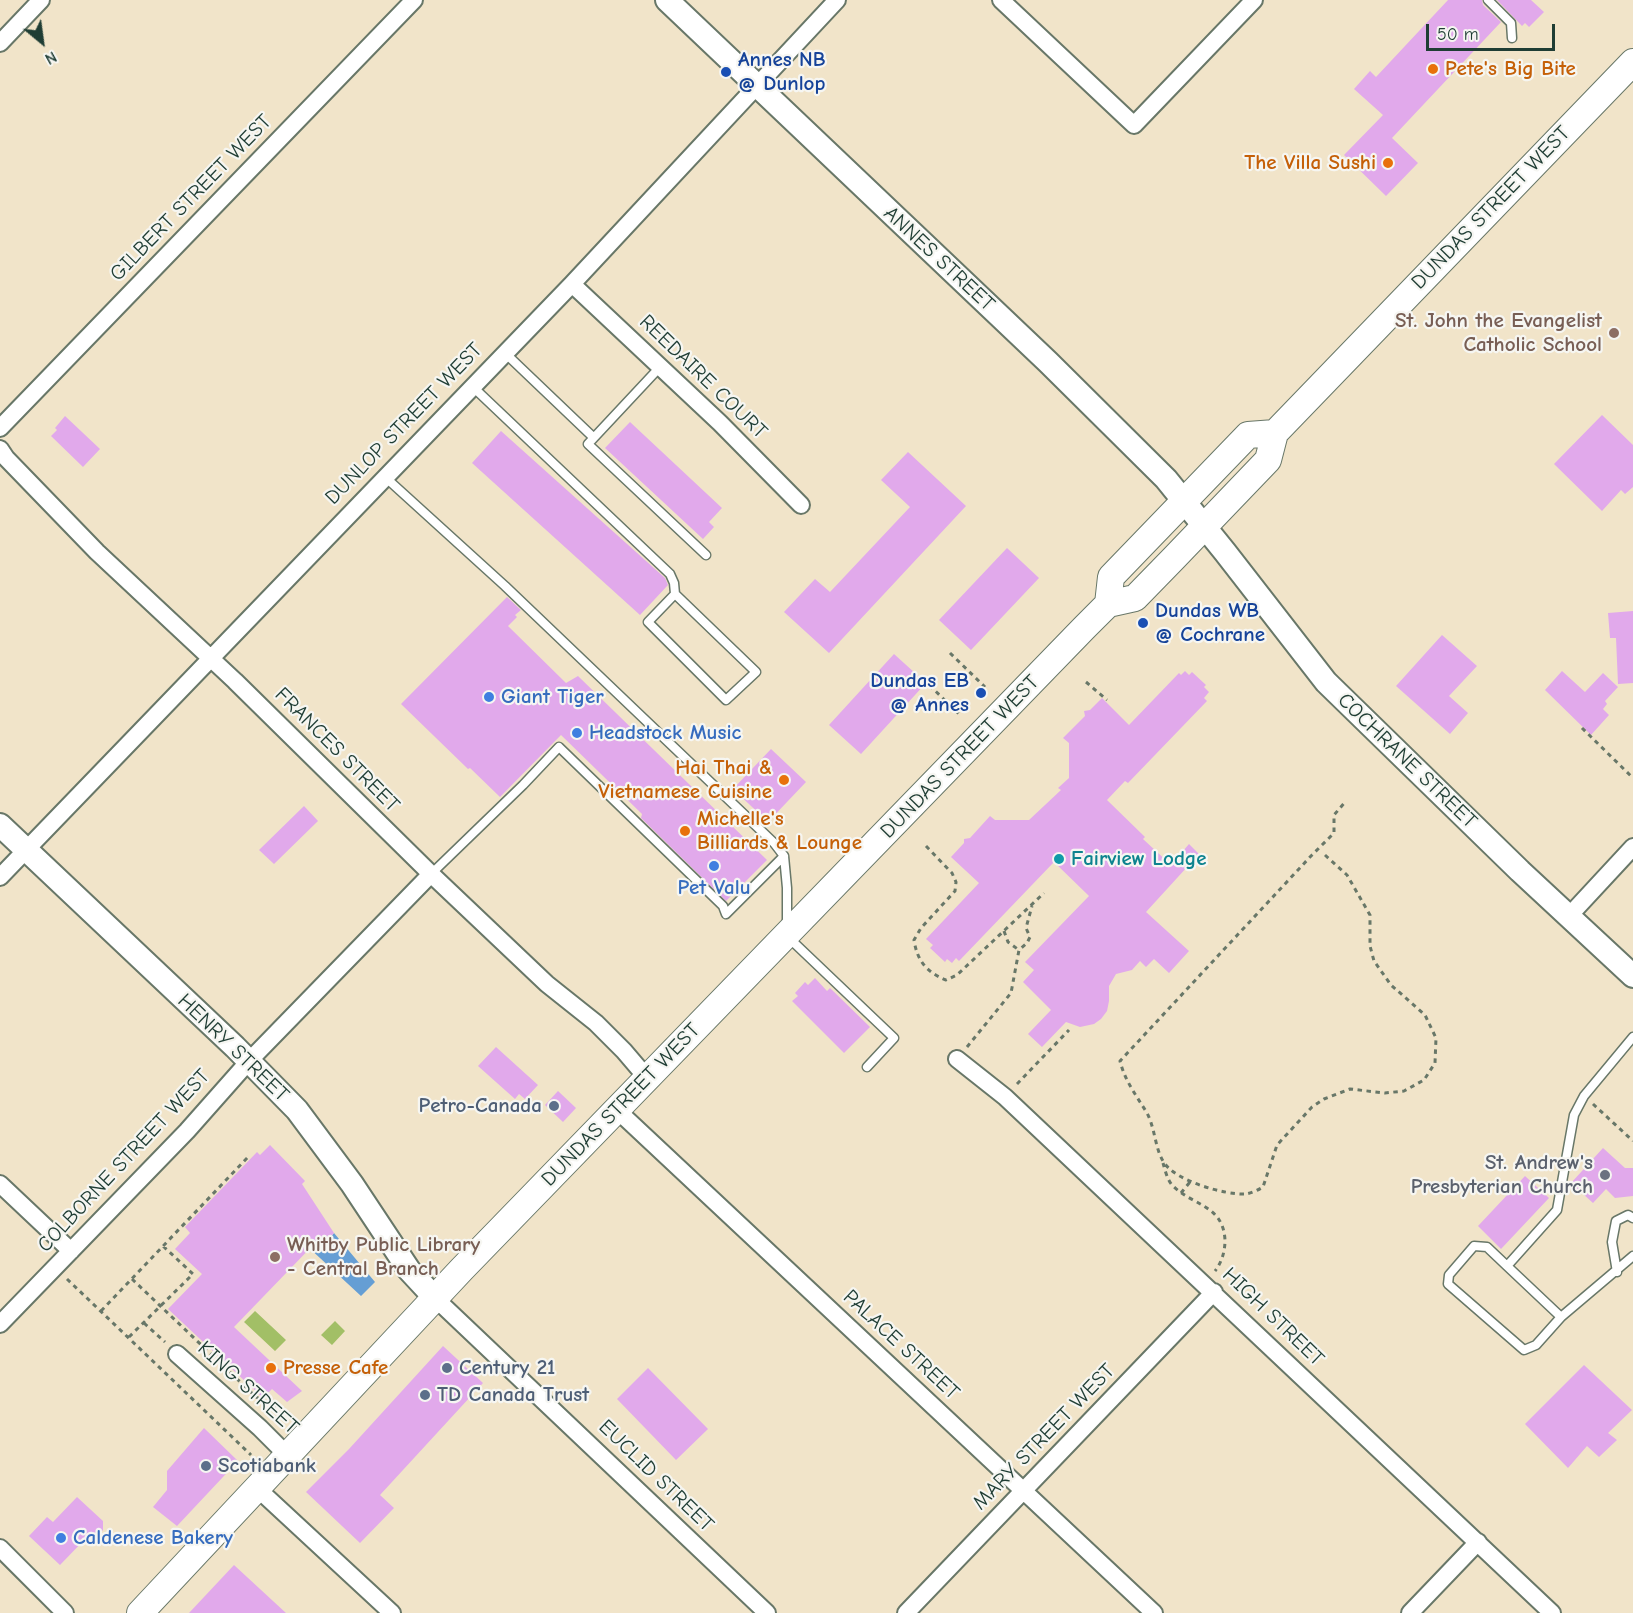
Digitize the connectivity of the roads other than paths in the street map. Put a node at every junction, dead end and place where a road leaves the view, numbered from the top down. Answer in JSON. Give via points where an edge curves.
{"nodes":[{"id":1,"x":41,"y":0,"type":"edge"},
{"id":2,"x":414,"y":0,"type":"edge"},
{"id":3,"x":667,"y":0,"type":"edge"},
{"id":4,"x":837,"y":0,"type":"edge"},
{"id":5,"x":1001,"y":0,"type":"edge"},
{"id":6,"x":1254,"y":0,"type":"edge"},
{"id":7,"x":1488,"y":0,"type":"edge"},
{"id":8,"x":1512,"y":38,"type":"dead end"},
{"id":9,"x":0,"y":43,"type":"edge"},
{"id":10,"x":1633,"y":62,"type":"edge"},
{"id":11,"x":758,"y":87,"type":"junction"},
{"id":12,"x":572,"y":284,"type":"junction"},
{"id":13,"x":505,"y":353,"type":"junction"},
{"id":14,"x":660,"y":367,"type":"junction"},
{"id":15,"x":472,"y":387,"type":"junction"},
{"id":16,"x":0,"y":428,"type":"edge"},
{"id":17,"x":1275,"y":432,"type":"junction"},
{"id":18,"x":594,"y":437,"type":"junction"},
{"id":19,"x":0,"y":449,"type":"edge"},
{"id":20,"x":385,"y":477,"type":"junction"},
{"id":21,"x":1184,"y":501,"type":"junction"},
{"id":22,"x":801,"y":505,"type":"dead end"},
{"id":23,"x":1204,"y":526,"type":"junction"},
{"id":24,"x":706,"y":555,"type":"dead end"},
{"id":25,"x":675,"y":594,"type":"junction"},
{"id":26,"x":1108,"y":604,"type":"junction"},
{"id":27,"x":210,"y":658,"type":"junction"},
{"id":28,"x":0,"y":825,"type":"edge"},
{"id":29,"x":1633,"y":847,"type":"edge"},
{"id":30,"x":26,"y":850,"type":"junction"},
{"id":31,"x":784,"y":856,"type":"junction"},
{"id":32,"x":431,"y":874,"type":"junction"},
{"id":33,"x":0,"y":877,"type":"edge"},
{"id":34,"x":1569,"y":916,"type":"junction"},
{"id":35,"x":786,"y":936,"type":"junction"},
{"id":36,"x":1633,"y":976,"type":"edge"},
{"id":37,"x":1633,"y":1037,"type":"edge"},
{"id":38,"x":957,"y":1059,"type":"road end"},
{"id":39,"x":249,"y":1061,"type":"junction"},
{"id":40,"x":867,"y":1067,"type":"dead end"},
{"id":41,"x":647,"y":1078,"type":"junction"},
{"id":42,"x":617,"y":1110,"type":"junction"},
{"id":43,"x":0,"y":1184,"type":"edge"},
{"id":44,"x":1633,"y":1218,"type":"edge"},
{"id":45,"x":71,"y":1251,"type":"junction"},
{"id":46,"x":1633,"y":1256,"type":"edge"},
{"id":47,"x":1507,"y":1266,"type":"junction"},
{"id":48,"x":1617,"y":1272,"type":"junction"},
{"id":49,"x":1214,"y":1292,"type":"junction"},
{"id":50,"x":435,"y":1298,"type":"junction"},
{"id":51,"x":1561,"y":1317,"type":"junction"},
{"id":52,"x":0,"y":1324,"type":"edge"},
{"id":53,"x":177,"y":1354,"type":"road end"},
{"id":54,"x":288,"y":1456,"type":"junction"},
{"id":55,"x":258,"y":1489,"type":"junction"},
{"id":56,"x":1024,"y":1491,"type":"junction"},
{"id":57,"x":1478,"y":1542,"type":"junction"},
{"id":58,"x":0,"y":1548,"type":"edge"},
{"id":59,"x":65,"y":1613,"type":"edge"},
{"id":60,"x":140,"y":1613,"type":"edge"},
{"id":61,"x":392,"y":1613,"type":"edge"},
{"id":62,"x":767,"y":1613,"type":"edge"},
{"id":63,"x":906,"y":1613,"type":"edge"},
{"id":64,"x":1154,"y":1613,"type":"edge"},
{"id":65,"x":1410,"y":1613,"type":"edge"},
{"id":66,"x":1552,"y":1613,"type":"edge"}],
"edges":[{"from":1,"to":9,"type":"street"},
{"from":2,"to":16,"type":"street","name":"GILBERT STREET WEST"},
{"from":3,"to":11,"type":"main road","name":"ANNES STREET"},
{"from":4,"to":11,"type":"street","name":"DUNLOP STREET WEST"},
{"from":5,"to":6,"type":"street","via":[[1134,125]]},
{"from":7,"to":8,"type":"lane","via":[[1511,23]]},
{"from":10,"to":17,"type":"main road","name":"DUNDAS STREET WEST"},
{"from":11,"to":12,"type":"street","name":"DUNLOP STREET WEST"},
{"from":11,"to":21,"type":"main road","name":"ANNES STREET","via":[[1048,362]]},
{"from":12,"to":13,"type":"street","name":"DUNLOP STREET WEST"},
{"from":12,"to":14,"type":"street","name":"REEDAIRE COURT"},
{"from":13,"to":15,"type":"street","name":"DUNLOP STREET WEST"},
{"from":13,"to":18,"type":"lane"},
{"from":14,"to":18,"type":"lane"},
{"from":14,"to":22,"type":"street","name":"REEDAIRE COURT"},
{"from":15,"to":20,"type":"street","name":"DUNLOP STREET WEST"},
{"from":15,"to":25,"type":"lane","via":[[670,574]]},
{"from":17,"to":21,"type":"main road","via":[[1248,435]]},
{"from":17,"to":23,"type":"main road","name":"DUNDAS STREET WEST","via":[[1268,460]]},
{"from":18,"to":24,"type":"lane","via":[[588,444]]},
{"from":19,"to":27,"type":"street","name":"FRANCES STREET","via":[[97,552]]},
{"from":20,"to":27,"type":"street","name":"DUNLOP STREET WEST"},
{"from":20,"to":31,"type":"lane","via":[[505,586]]},
{"from":21,"to":23,"type":"main road","name":"ANNES STREET"},
{"from":21,"to":26,"type":"main road","via":[[1111,577]]},
{"from":23,"to":26,"type":"main road","name":"DUNDAS STREET WEST","via":[[1134,598]]},
{"from":23,"to":34,"type":"main road","name":"COCHRANE STREET","via":[[1326,682]]},
{"from":25,"to":25,"type":"lane","via":[[648,622],[726,700],[756,672]]},
{"from":26,"to":35,"type":"main road","name":"DUNDAS STREET WEST"},
{"from":27,"to":30,"type":"street","name":"DUNLOP STREET WEST"},
{"from":27,"to":32,"type":"street","name":"FRANCES STREET"},
{"from":28,"to":30,"type":"main road","name":"HENRY STREET"},
{"from":29,"to":34,"type":"street"},
{"from":30,"to":33,"type":"street","name":"DUNLOP STREET WEST"},
{"from":30,"to":39,"type":"main road","name":"HENRY STREET"},
{"from":31,"to":32,"type":"lane","via":[[726,914],[723,906],[559,747]]},
{"from":31,"to":35,"type":"lane"},
{"from":32,"to":39,"type":"street","name":"COLBORNE STREET WEST"},
{"from":32,"to":41,"type":"street","name":"FRANCES STREET","via":[[548,984],[596,1023]]},
{"from":34,"to":36,"type":"main road","name":"COCHRANE STREET"},
{"from":35,"to":40,"type":"lane","via":[[894,1038]]},
{"from":35,"to":41,"type":"main road","name":"DUNDAS STREET WEST"},
{"from":37,"to":47,"type":"lane","via":[[1584,1096],[1574,1115],[1557,1210]]},
{"from":38,"to":49,"type":"street","name":"HIGH STREET","via":[[1005,1096]]},
{"from":39,"to":45,"type":"street","name":"COLBORNE STREET WEST"},
{"from":39,"to":50,"type":"main road","name":"HENRY STREET","via":[[297,1110],[409,1270]]},
{"from":41,"to":42,"type":"main road","name":"DUNDAS STREET WEST"},
{"from":42,"to":50,"type":"main road","name":"DUNDAS STREET WEST"},
{"from":42,"to":56,"type":"street","name":"PALACE STREET"},
{"from":43,"to":45,"type":"street"},
{"from":44,"to":48,"type":"lane","via":[[1628,1215],[1616,1221],[1612,1242]]},
{"from":45,"to":52,"type":"street","name":"COLBORNE STREET WEST"},
{"from":46,"to":48,"type":"lane"},
{"from":47,"to":51,"type":"lane"},
{"from":47,"to":51,"type":"lane","via":[[1487,1247],[1474,1246],[1449,1275],[1448,1284],[1524,1350],[1536,1345]]},
{"from":48,"to":51,"type":"lane"},
{"from":49,"to":56,"type":"street","name":"MARY STREET WEST"},
{"from":49,"to":57,"type":"street","name":"HIGH STREET"},
{"from":50,"to":54,"type":"main road","name":"DUNDAS STREET WEST"},
{"from":50,"to":62,"type":"street","name":"EUCLID STREET"},
{"from":53,"to":54,"type":"street","name":"KING STREET"},
{"from":54,"to":55,"type":"main road","name":"DUNDAS STREET WEST"},
{"from":55,"to":60,"type":"main road","name":"DUNDAS STREET WEST"},
{"from":55,"to":61,"type":"street"},
{"from":56,"to":63,"type":"street","name":"MARY STREET WEST"},
{"from":56,"to":64,"type":"street","name":"PALACE STREET"},
{"from":57,"to":65,"type":"street"},
{"from":57,"to":66,"type":"street","name":"HIGH STREET"},
{"from":58,"to":59,"type":"street"}]}
